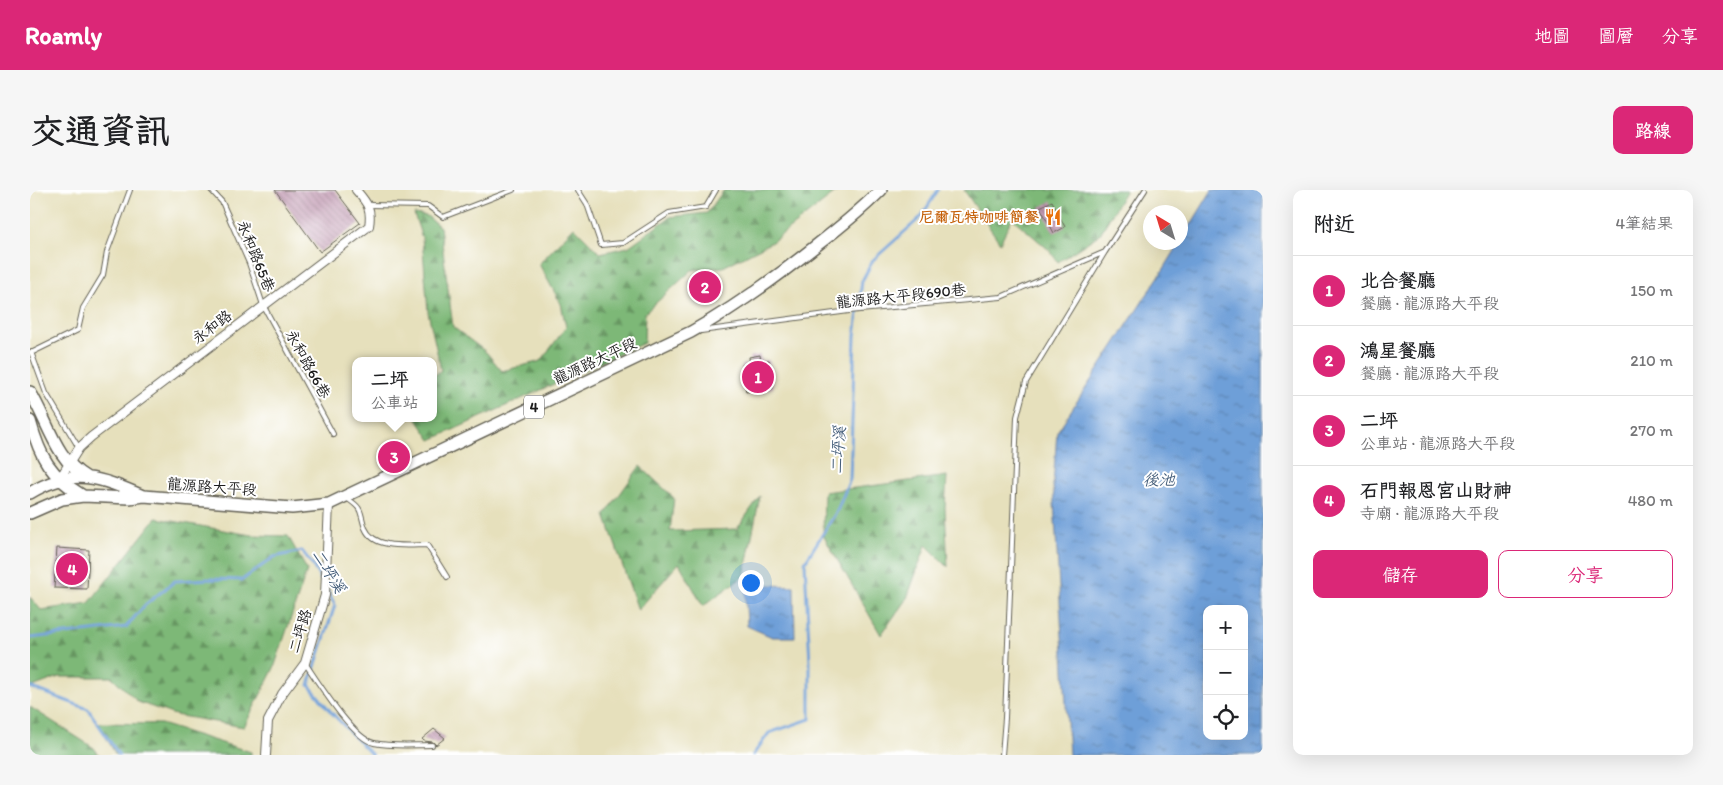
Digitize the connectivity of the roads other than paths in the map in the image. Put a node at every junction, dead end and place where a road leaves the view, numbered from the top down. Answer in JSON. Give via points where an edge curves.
{"nodes":[{"id":1,"x":130,"y":190,"type":"edge"},
{"id":2,"x":211,"y":190,"type":"edge"},
{"id":3,"x":356,"y":190,"type":"edge"},
{"id":4,"x":513,"y":190,"type":"edge"},
{"id":5,"x":578,"y":190,"type":"edge"},
{"id":6,"x":716,"y":190,"type":"edge"},
{"id":7,"x":881,"y":190,"type":"edge"},
{"id":8,"x":1145,"y":190,"type":"edge"},
{"id":9,"x":368,"y":205,"type":"junction"},
{"id":10,"x":1105,"y":252,"type":"junction"},
{"id":11,"x":263,"y":305,"type":"junction"},
{"id":12,"x":691,"y":332,"type":"junction"},
{"id":13,"x":31,"y":352,"type":"edge"},
{"id":14,"x":30,"y":392,"type":"edge"},
{"id":15,"x":30,"y":421,"type":"edge"},
{"id":16,"x":334,"y":434,"type":"dead end"},
{"id":17,"x":54,"y":442,"type":"junction"},
{"id":18,"x":79,"y":448,"type":"junction"},
{"id":19,"x":68,"y":463,"type":"junction"},
{"id":20,"x":60,"y":478,"type":"junction"},
{"id":21,"x":88,"y":478,"type":"junction"},
{"id":22,"x":30,"y":493,"type":"edge"},
{"id":23,"x":83,"y":496,"type":"junction"},
{"id":24,"x":144,"y":496,"type":"junction"},
{"id":25,"x":345,"y":496,"type":"junction"},
{"id":26,"x":329,"y":504,"type":"junction"},
{"id":27,"x":41,"y":507,"type":"junction"},
{"id":28,"x":30,"y":513,"type":"edge"},
{"id":29,"x":447,"y":577,"type":"dead end"},
{"id":30,"x":305,"y":663,"type":"junction"},
{"id":31,"x":432,"y":745,"type":"dead end"},
{"id":32,"x":266,"y":755,"type":"edge"},
{"id":33,"x":1002,"y":755,"type":"edge"}],
"edges":[{"from":1,"to":13,"type":"lane","via":[[107,252],[103,275],[82,308],[78,330]]},
{"from":2,"to":11,"type":"lane","name":"永和路65巷","via":[[222,202],[250,263]]},
{"from":3,"to":9,"type":"street"},
{"from":4,"to":9,"type":"lane","via":[[443,217],[428,206]]},
{"from":5,"to":6,"type":"lane","via":[[587,204],[601,245],[623,243],[669,213],[706,207]]},
{"from":7,"to":12,"type":"main road","name":"龍源路大平段","number":"4","via":[[786,270],[722,315]]},
{"from":8,"to":10,"type":"lane"},
{"from":9,"to":11,"type":"street","name":"永和路","via":[[371,214],[369,226]]},
{"from":10,"to":12,"type":"lane","name":"龍源路大平段690巷","via":[[1000,298],[848,311]]},
{"from":10,"to":33,"type":"lane","via":[[1026,382],[1017,417]]},
{"from":11,"to":16,"type":"lane","name":"永和路66巷"},
{"from":11,"to":18,"type":"street","name":"永和路"},
{"from":12,"to":25,"type":"main road","name":"龍源路大平段","number":"4"},
{"from":13,"to":18,"type":"lane","via":[[46,393]]},
{"from":14,"to":17,"type":"main road"},
{"from":15,"to":20,"type":"main road","via":[[36,444]]},
{"from":17,"to":19,"type":"main road"},
{"from":17,"to":20,"type":"main road","via":[[60,460]]},
{"from":18,"to":19,"type":"street","name":"永和路"},
{"from":19,"to":20,"type":"street","name":"永和路"},
{"from":19,"to":21,"type":"main road","number":"4"},
{"from":20,"to":21,"type":"main road","name":"龍源路大平段","number":"4"},
{"from":20,"to":22,"type":"main road","name":"龍源路大平段"},
{"from":20,"to":23,"type":"main road"},
{"from":20,"to":27,"type":"main road","name":"龍源路大平段","via":[[54,495]]},
{"from":21,"to":24,"type":"main road","name":"龍源路大平段","number":"4"},
{"from":23,"to":24,"type":"main road","name":"龍源路大平段","number":"4"},
{"from":23,"to":27,"type":"main road","name":"龍源路大平段","number":"4"},
{"from":24,"to":26,"type":"main road","name":"龍源路大平段","number":"4","via":[[292,508]]},
{"from":25,"to":26,"type":"main road","name":"龍源路大平段","number":"4"},
{"from":25,"to":29,"type":"lane","via":[[360,507],[366,530],[372,538],[394,546],[427,545]]},
{"from":26,"to":30,"type":"street","name":"二坪路","via":[[325,595]]},
{"from":27,"to":28,"type":"main road","name":"龍源路大平段"},
{"from":30,"to":31,"type":"lane","via":[[360,737],[372,743]]},
{"from":30,"to":32,"type":"street","name":"二坪路","via":[[282,694],[268,721]]}]}
